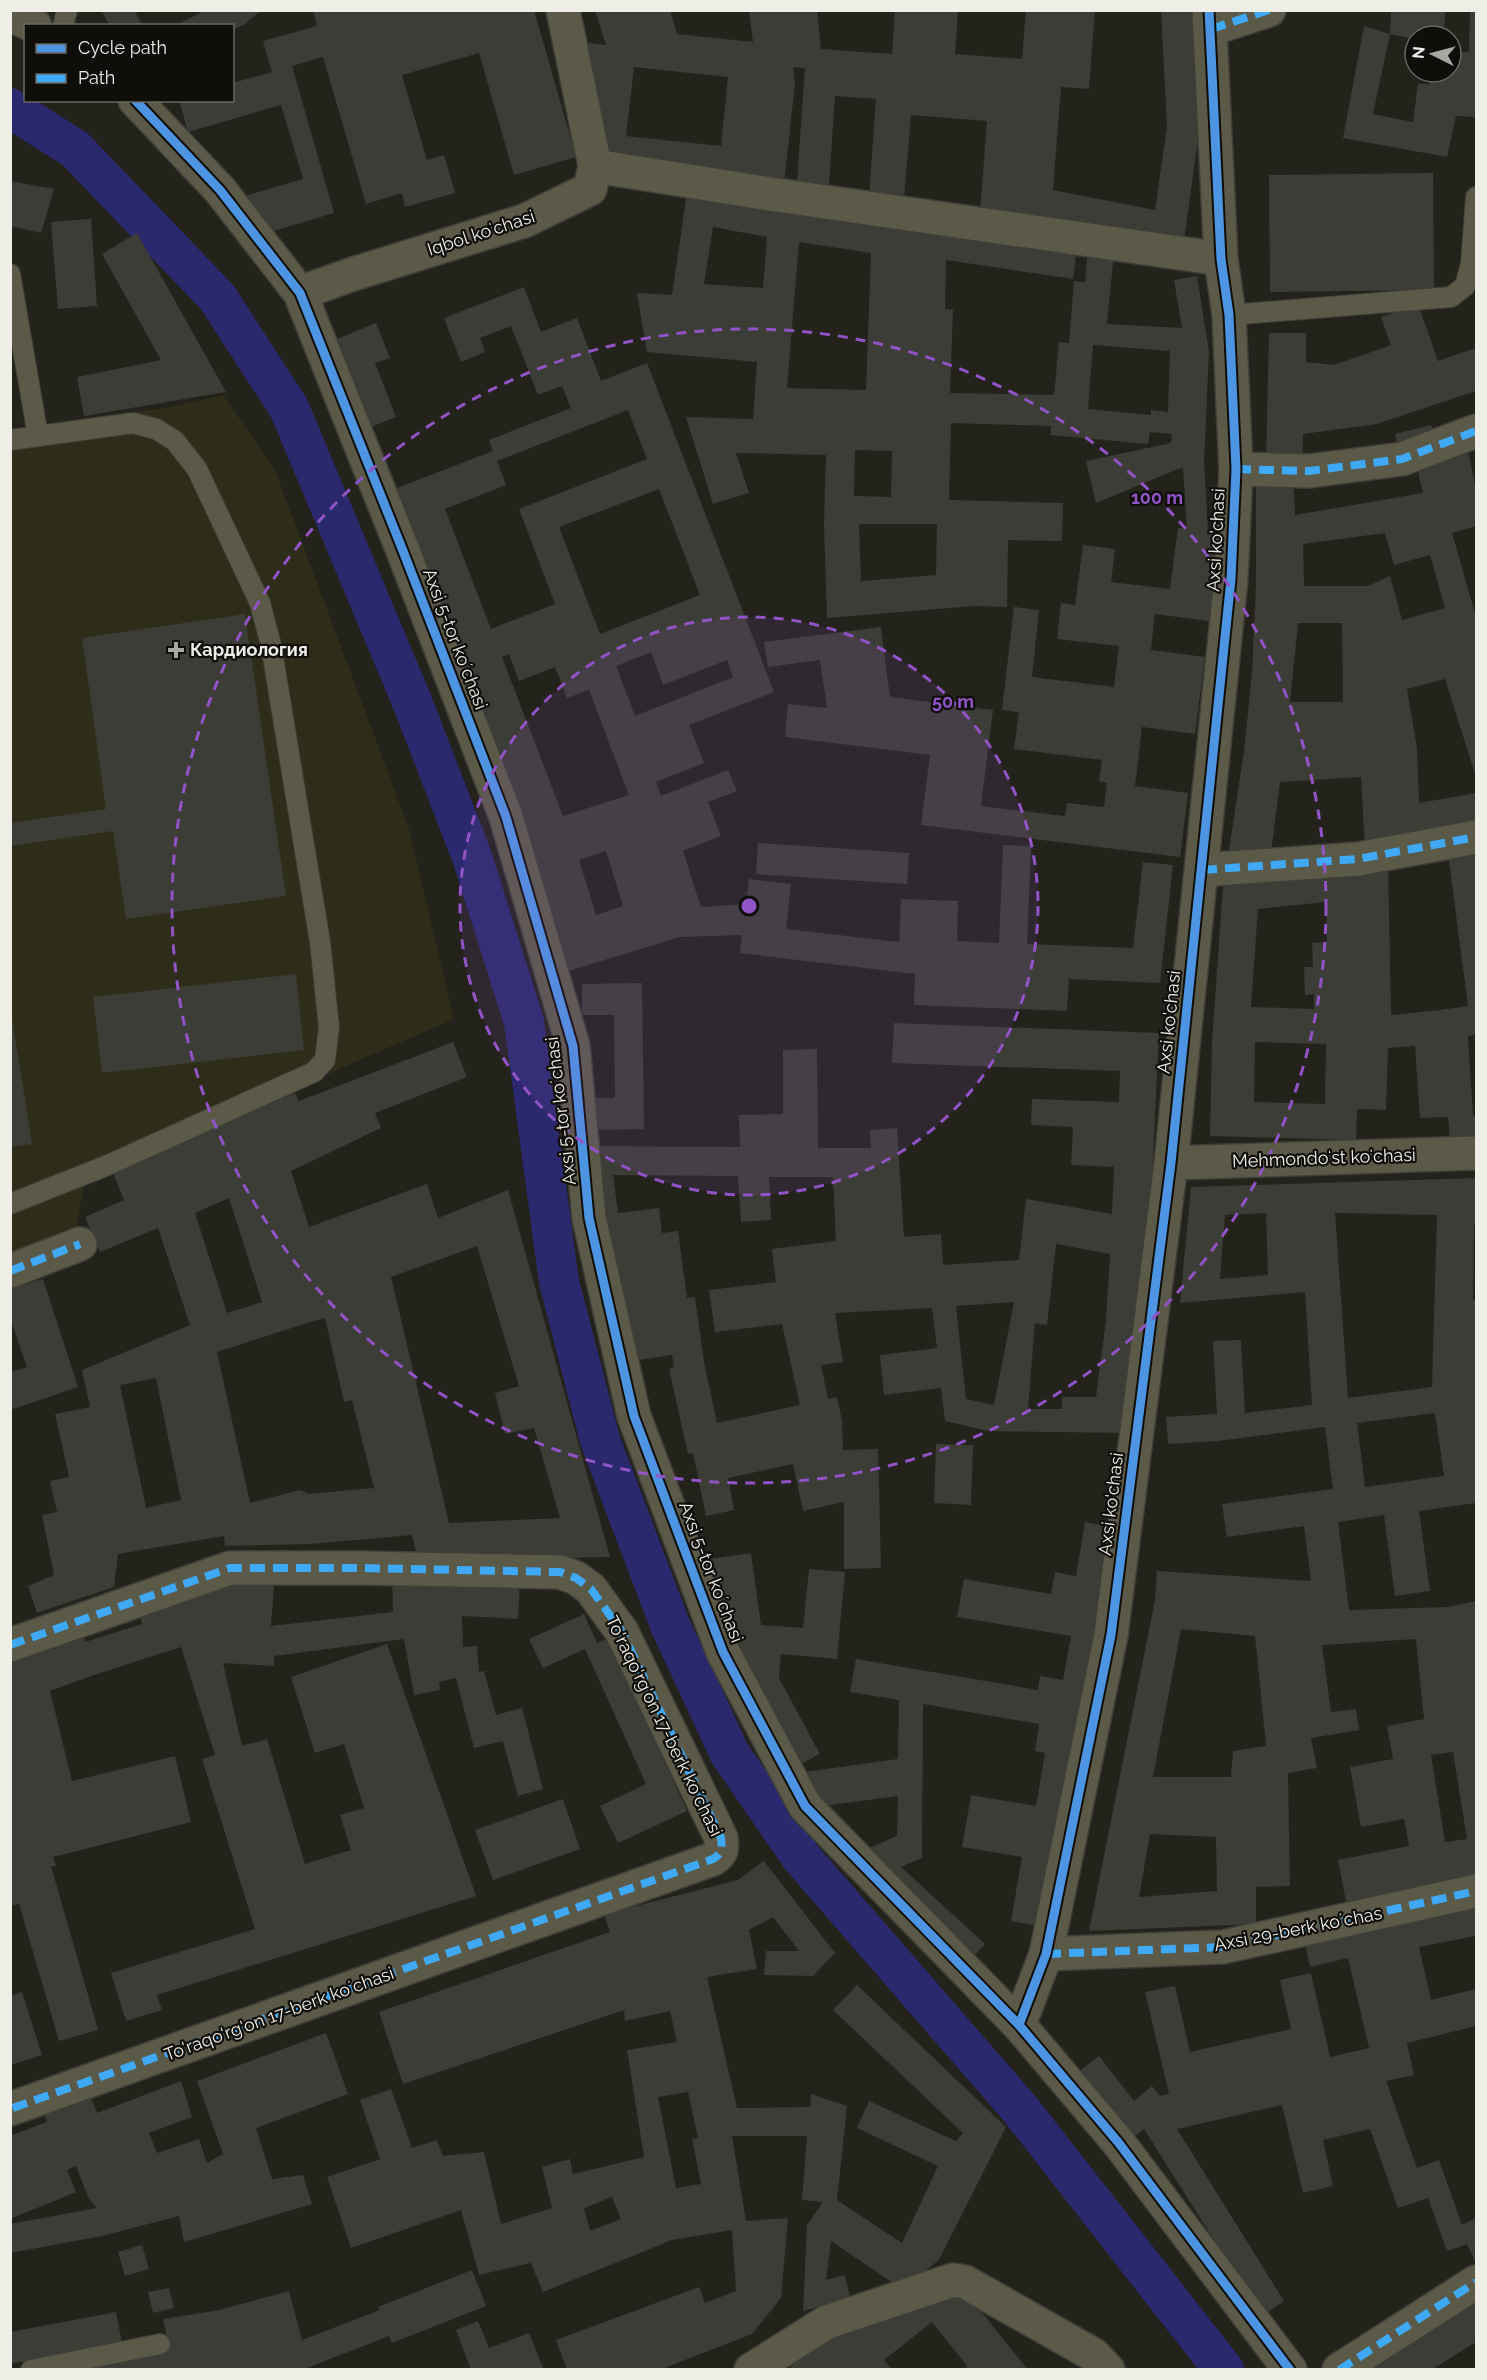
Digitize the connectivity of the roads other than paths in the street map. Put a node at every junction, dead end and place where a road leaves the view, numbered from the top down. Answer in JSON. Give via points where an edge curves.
{"nodes":[{"id":1,"x":563,"y":10,"type":"edge"},
{"id":2,"x":1269,"y":10,"type":"edge"},
{"id":3,"x":10,"y":15,"type":"edge"},
{"id":4,"x":1210,"y":20,"type":"edge"},
{"id":5,"x":31,"y":24,"type":"edge"},
{"id":6,"x":137,"y":102,"type":"edge"},
{"id":7,"x":595,"y":166,"type":"junction"},
{"id":8,"x":1476,"y":197,"type":"edge"},
{"id":9,"x":1221,"y":259,"type":"junction"},
{"id":10,"x":10,"y":274,"type":"edge"},
{"id":11,"x":300,"y":293,"type":"junction"},
{"id":12,"x":1229,"y":315,"type":"junction"},
{"id":13,"x":1476,"y":431,"type":"edge"},
{"id":14,"x":38,"y":436,"type":"junction"},
{"id":15,"x":10,"y":440,"type":"edge"},
{"id":16,"x":1236,"y":470,"type":"junction"},
{"id":17,"x":1476,"y":837,"type":"edge"},
{"id":18,"x":1202,"y":870,"type":"junction"},
{"id":19,"x":1476,"y":1153,"type":"edge"},
{"id":20,"x":1171,"y":1163,"type":"junction"},
{"id":21,"x":10,"y":1204,"type":"edge"},
{"id":22,"x":80,"y":1244,"type":"dead end"},
{"id":23,"x":10,"y":1270,"type":"edge"},
{"id":24,"x":10,"y":1645,"type":"edge"},
{"id":25,"x":1476,"y":1891,"type":"edge"},
{"id":26,"x":1046,"y":1954,"type":"junction"},
{"id":27,"x":1019,"y":2025,"type":"junction"},
{"id":28,"x":10,"y":2109,"type":"edge"},
{"id":29,"x":1476,"y":2282,"type":"edge"},
{"id":30,"x":159,"y":2344,"type":"dead end"},
{"id":31,"x":31,"y":2370,"type":"edge"},
{"id":32,"x":751,"y":2370,"type":"edge"},
{"id":33,"x":1108,"y":2370,"type":"edge"},
{"id":34,"x":1290,"y":2370,"type":"edge"},
{"id":35,"x":1339,"y":2370,"type":"edge"}],
"edges":[{"from":1,"to":7,"type":"street"},
{"from":2,"to":4,"type":"street"},
{"from":3,"to":5,"type":"street"},
{"from":4,"to":9,"type":"street","name":"Axsi ko'chasi"},
{"from":6,"to":11,"type":"street","name":"Аxsi 5-tor koʼchasi","via":[[220,190]]},
{"from":7,"to":9,"type":"street"},
{"from":7,"to":11,"type":"street","name":"Iqbol koʻchasi","via":[[590,189],[524,221]]},
{"from":8,"to":12,"type":"lane","via":[[1468,275],[1465,286],[1450,297]]},
{"from":9,"to":12,"type":"street","name":"Axsi ko'chasi"},
{"from":10,"to":14,"type":"lane"},
{"from":11,"to":27,"type":"street","name":"Аxsi 5-tor koʼchasi","via":[[506,817],[573,1046],[589,1218],[634,1416],[723,1652],[805,1806]]},
{"from":12,"to":16,"type":"street","name":"Axsi ko'chasi"},
{"from":13,"to":16,"type":"street","via":[[1402,459],[1309,471]]},
{"from":14,"to":15,"type":"lane"},
{"from":14,"to":21,"type":"lane","via":[[133,423],[156,429],[174,441],[197,469],[260,603],[271,645],[320,942],[330,1027],[325,1060],[314,1072],[108,1165]]},
{"from":16,"to":18,"type":"street","name":"Axsi ko'chasi","via":[[1231,579]]},
{"from":17,"to":18,"type":"street","via":[[1358,859]]},
{"from":18,"to":20,"type":"street","name":"Axsi ko'chasi"},
{"from":19,"to":20,"type":"street","name":"Mehmondoʻst koʻchasi"},
{"from":20,"to":26,"type":"street","name":"Axsi ko'chasi","via":[[1111,1635]]},
{"from":22,"to":23,"type":"street"},
{"from":24,"to":28,"type":"street","name":"To'raqo'rg'on 17-berk koʼchasi","via":[[230,1568],[560,1572],[591,1589],[622,1632],[721,1838],[723,1850],[702,1863]]},
{"from":25,"to":26,"type":"street","name":"Аxsi 29-berk koʼchas","via":[[1223,1947]]},
{"from":26,"to":27,"type":"street","name":"Axsi ko'chasi"},
{"from":27,"to":34,"type":"street","name":"Аxsi 5-tor koʼchasi","via":[[1118,2142]]},
{"from":29,"to":35,"type":"street"},
{"from":30,"to":31,"type":"lane"},
{"from":32,"to":33,"type":"street","via":[[827,2322],[953,2280],[965,2282],[1094,2355]]}]}
